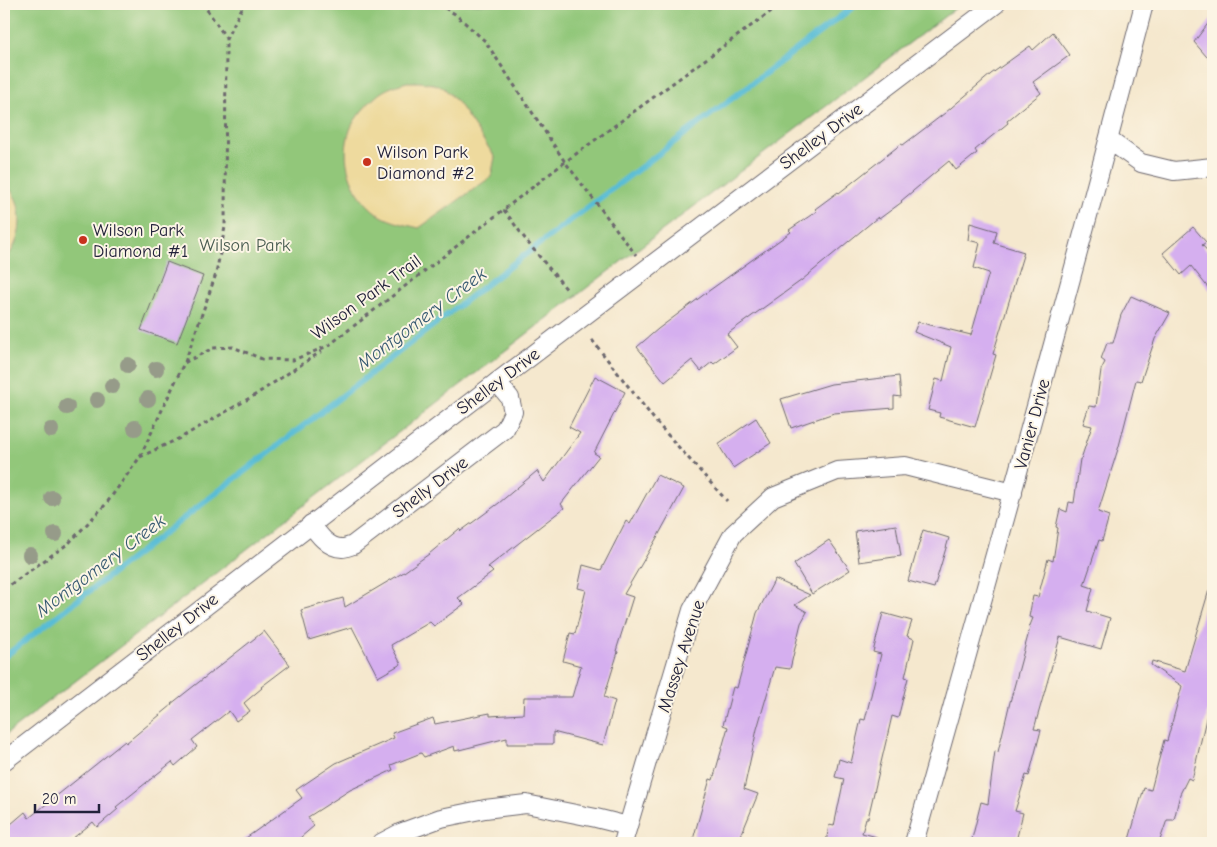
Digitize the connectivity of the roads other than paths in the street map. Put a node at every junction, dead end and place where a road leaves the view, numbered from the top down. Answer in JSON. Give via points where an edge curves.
{"nodes":[{"id":1,"x":996,"y":4,"type":"edge"},
{"id":2,"x":1144,"y":4,"type":"edge"},
{"id":3,"x":1108,"y":140,"type":"junction"},
{"id":4,"x":1213,"y":167,"type":"edge"},
{"id":5,"x":497,"y":382,"type":"junction"},
{"id":6,"x":1013,"y":493,"type":"junction"},
{"id":7,"x":311,"y":524,"type":"junction"},
{"id":8,"x":4,"y":761,"type":"edge"},
{"id":9,"x":628,"y":826,"type":"junction"},
{"id":10,"x":381,"y":843,"type":"edge"},
{"id":11,"x":623,"y":843,"type":"edge"},
{"id":12,"x":914,"y":843,"type":"edge"}],
"edges":[{"from":1,"to":5,"type":"street","name":"Shelley Drive"},
{"from":2,"to":3,"type":"street","name":"Vanier Drive"},
{"from":3,"to":4,"type":"street","via":[[1141,163],[1174,171]]},
{"from":3,"to":6,"type":"street","name":"Vanier Drive"},
{"from":5,"to":7,"type":"street","name":"Shelley Drive"},
{"from":5,"to":7,"type":"street","name":"Shelly Drive","via":[[510,398],[513,412],[505,429],[354,545],[331,546]]},
{"from":6,"to":9,"type":"street","name":"Massey Avenue","via":[[904,466],[837,471],[773,497],[733,534],[692,610]]},
{"from":6,"to":12,"type":"street","name":"Vanier Drive"},
{"from":7,"to":8,"type":"street","name":"Shelley Drive"},
{"from":9,"to":10,"type":"street","via":[[526,804],[441,818]]},
{"from":9,"to":11,"type":"street","name":"Massey Avenue"}]}
